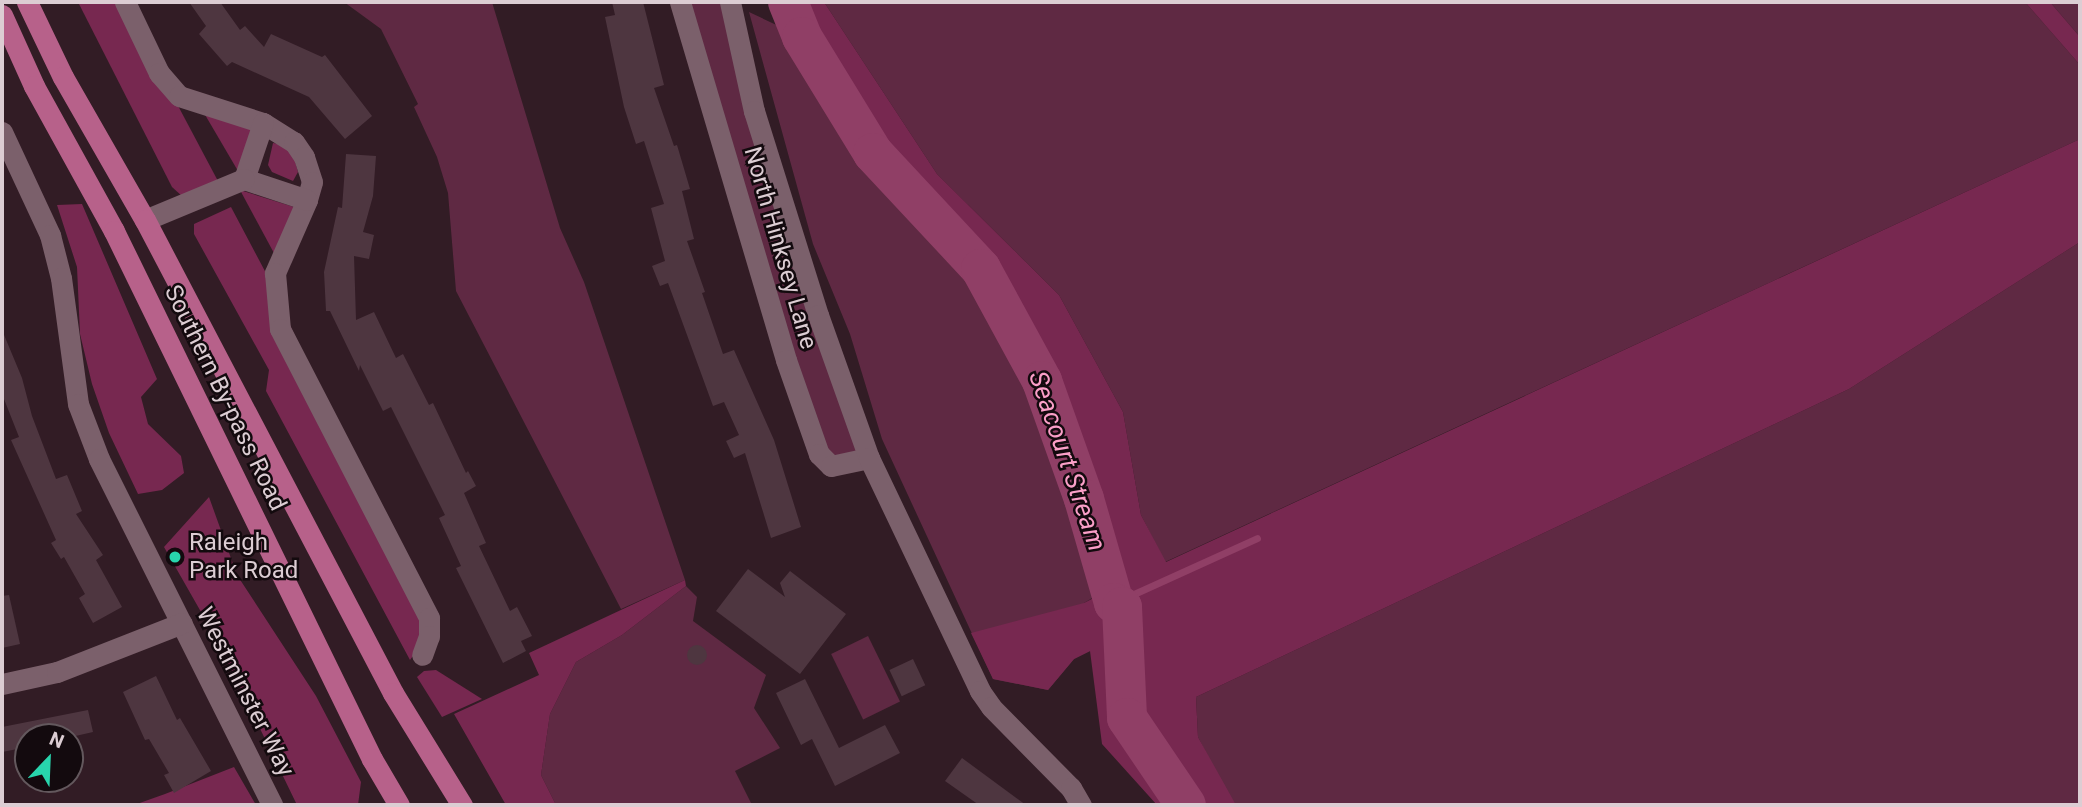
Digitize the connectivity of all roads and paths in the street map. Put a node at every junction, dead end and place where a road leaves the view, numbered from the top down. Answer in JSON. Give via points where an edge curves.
{"nodes":[{"id":1,"x":27,"y":2,"type":"edge"},
{"id":2,"x":125,"y":2,"type":"edge"},
{"id":3,"x":680,"y":2,"type":"edge"},
{"id":4,"x":730,"y":2,"type":"edge"},
{"id":5,"x":2,"y":15,"type":"edge"},
{"id":6,"x":263,"y":123,"type":"junction"},
{"id":7,"x":2,"y":132,"type":"edge"},
{"id":8,"x":244,"y":179,"type":"junction"},
{"id":9,"x":307,"y":200,"type":"junction"},
{"id":10,"x":145,"y":219,"type":"junction"},
{"id":11,"x":869,"y":458,"type":"junction"},
{"id":12,"x":181,"y":623,"type":"junction"},
{"id":13,"x":422,"y":655,"type":"dead end"},
{"id":14,"x":2,"y":684,"type":"edge"},
{"id":15,"x":372,"y":759,"type":"junction"},
{"id":16,"x":272,"y":805,"type":"edge"},
{"id":17,"x":391,"y":805,"type":"edge"},
{"id":18,"x":399,"y":805,"type":"edge"},
{"id":19,"x":462,"y":805,"type":"edge"},
{"id":20,"x":1082,"y":805,"type":"edge"}],
"edges":[{"from":1,"to":10,"type":"highway","name":"Southern By-pass Road","via":[[63,77]]},
{"from":2,"to":6,"type":"street","via":[[159,73],[179,96]]},
{"from":3,"to":11,"type":"street","name":"North Hinksey Lane","via":[[786,360],[819,454],[831,466]]},
{"from":4,"to":11,"type":"street","name":"North Hinksey Lane","via":[[754,111]]},
{"from":5,"to":15,"type":"highway","name":"Southern By-pass Road","via":[[34,86],[114,232]]},
{"from":6,"to":8,"type":"street"},
{"from":6,"to":9,"type":"street","via":[[294,142],[304,157],[312,182]]},
{"from":7,"to":12,"type":"street","name":"Westminster Way","via":[[50,235],[61,278],[78,404],[99,459]]},
{"from":8,"to":9,"type":"street"},
{"from":8,"to":10,"type":"street"},
{"from":9,"to":13,"type":"street","via":[[275,273],[280,329],[429,618]]},
{"from":10,"to":19,"type":"highway","name":"Southern By-pass Road","via":[[393,693]]},
{"from":11,"to":20,"type":"street","name":"North Hinksey Lane","via":[[980,691]]},
{"from":12,"to":14,"type":"street","via":[[57,672]]},
{"from":12,"to":16,"type":"street","name":"Westminster Way"},
{"from":15,"to":17,"type":"highway"},
{"from":15,"to":18,"type":"highway","name":"Southern By-pass Road"}]}
